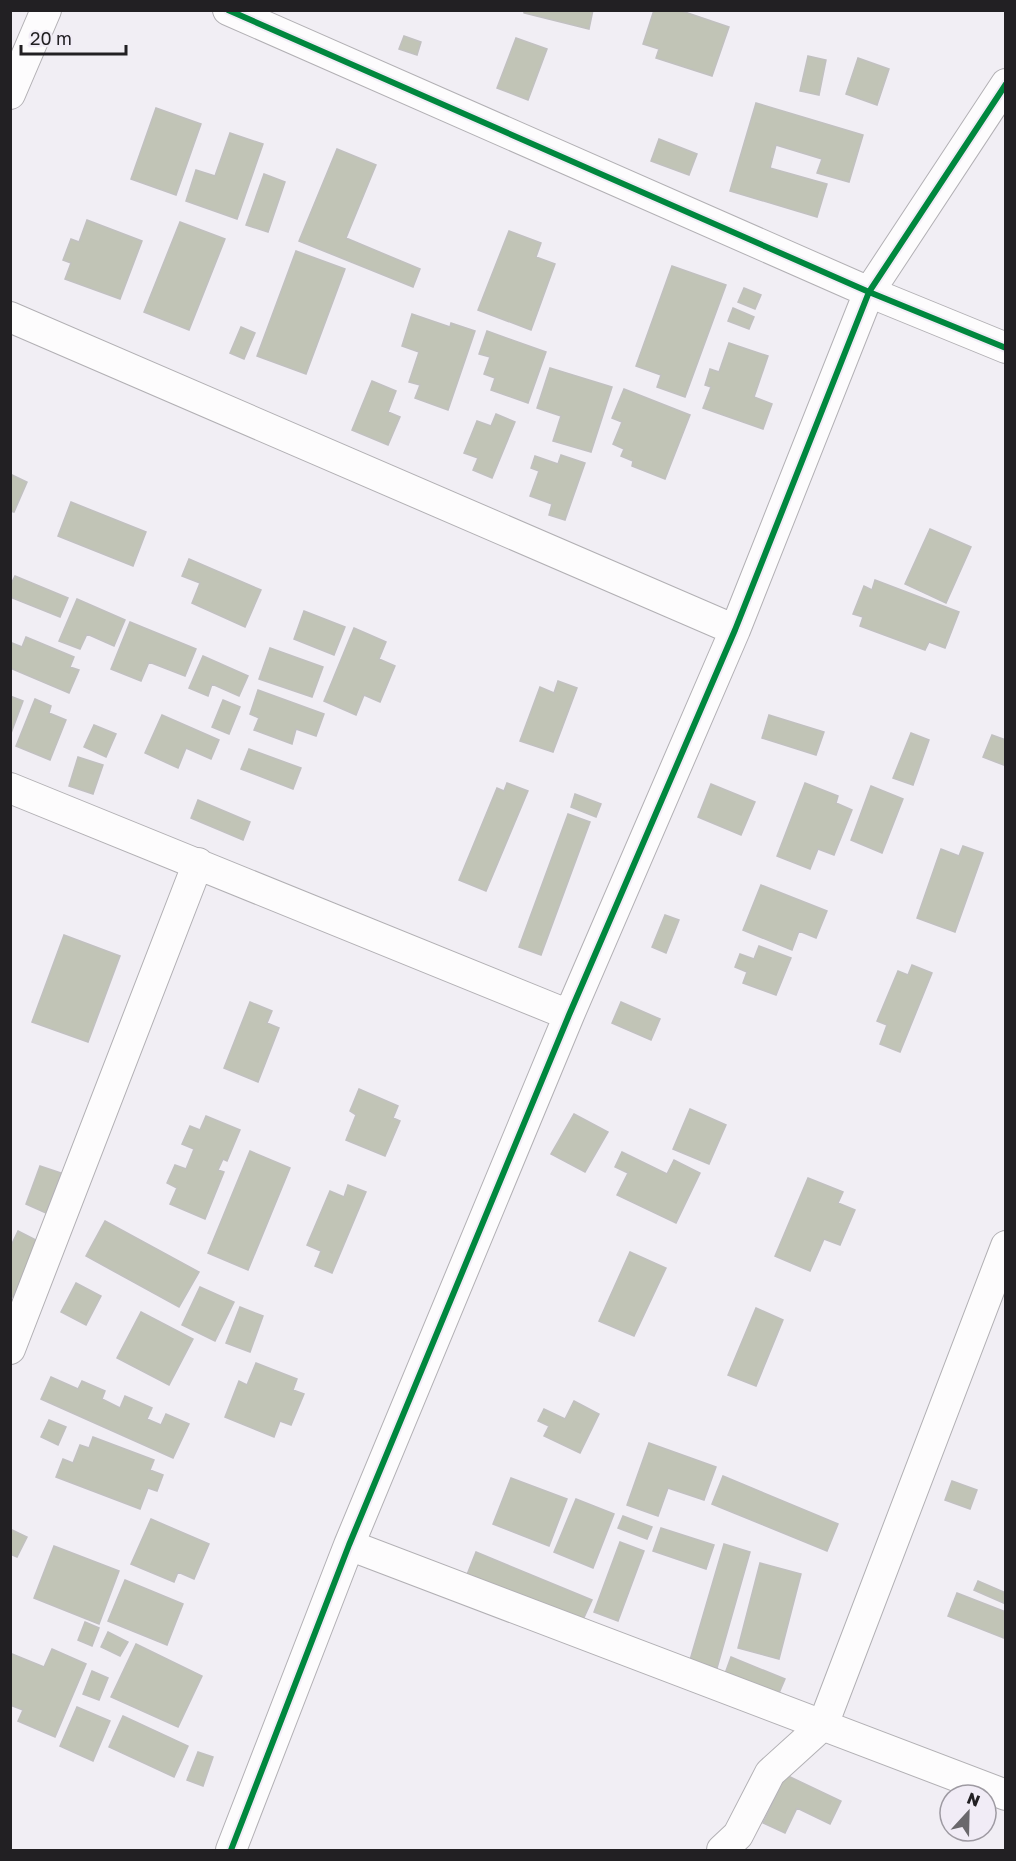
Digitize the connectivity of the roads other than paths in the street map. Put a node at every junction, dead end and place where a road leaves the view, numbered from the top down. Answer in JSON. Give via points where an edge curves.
{"nodes":[{"id":1,"x":46,"y":10,"type":"edge"},
{"id":2,"x":228,"y":10,"type":"edge"},
{"id":3,"x":258,"y":17,"type":"edge"},
{"id":4,"x":1005,"y":84,"type":"edge"},
{"id":5,"x":10,"y":94,"type":"edge"},
{"id":6,"x":869,"y":292,"type":"junction"},
{"id":7,"x":10,"y":317,"type":"edge"},
{"id":8,"x":1005,"y":348,"type":"edge"},
{"id":9,"x":735,"y":630,"type":"junction"},
{"id":10,"x":10,"y":788,"type":"edge"},
{"id":11,"x":198,"y":863,"type":"junction"},
{"id":12,"x":569,"y":1015,"type":"junction"},
{"id":13,"x":1005,"y":1246,"type":"edge"},
{"id":14,"x":999,"y":1286,"type":"edge"},
{"id":15,"x":10,"y":1349,"type":"edge"},
{"id":16,"x":350,"y":1545,"type":"junction"},
{"id":17,"x":823,"y":1725,"type":"junction"},
{"id":18,"x":1005,"y":1795,"type":"edge"},
{"id":19,"x":231,"y":1851,"type":"edge"},
{"id":20,"x":722,"y":1851,"type":"edge"}],
"edges":[{"from":1,"to":5,"type":"street"},
{"from":2,"to":3,"type":"street"},
{"from":3,"to":6,"type":"street"},
{"from":4,"to":6,"type":"street"},
{"from":6,"to":8,"type":"street"},
{"from":6,"to":9,"type":"street"},
{"from":7,"to":9,"type":"street"},
{"from":9,"to":12,"type":"street"},
{"from":10,"to":11,"type":"street"},
{"from":11,"to":12,"type":"street"},
{"from":11,"to":15,"type":"street"},
{"from":12,"to":16,"type":"street"},
{"from":13,"to":14,"type":"street"},
{"from":14,"to":17,"type":"street"},
{"from":16,"to":17,"type":"street"},
{"from":16,"to":19,"type":"street"},
{"from":17,"to":18,"type":"street"},
{"from":17,"to":20,"type":"street","via":[[770,1773],[738,1835]]}]}
